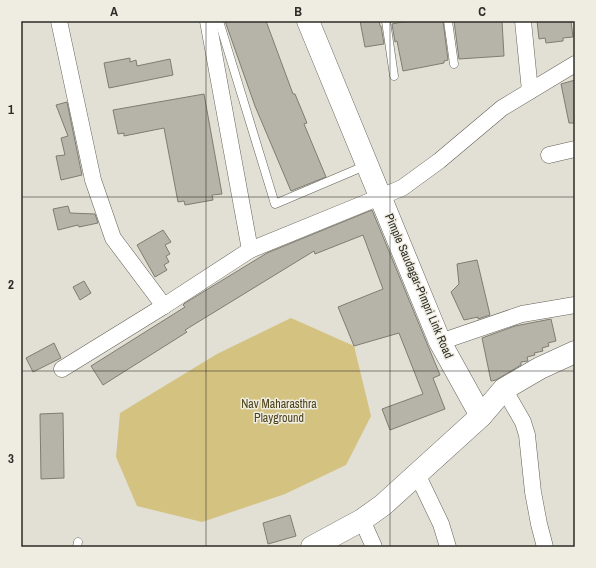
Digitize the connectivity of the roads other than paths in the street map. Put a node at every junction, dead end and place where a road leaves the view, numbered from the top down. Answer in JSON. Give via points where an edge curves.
{"nodes":[{"id":1,"x":59,"y":21,"type":"edge"},
{"id":2,"x":208,"y":21,"type":"edge"},
{"id":3,"x":219,"y":21,"type":"edge"},
{"id":4,"x":308,"y":21,"type":"edge"},
{"id":5,"x":386,"y":21,"type":"edge"},
{"id":6,"x":448,"y":21,"type":"edge"},
{"id":7,"x":523,"y":21,"type":"edge"},
{"id":8,"x":454,"y":64,"type":"dead end"},
{"id":9,"x":575,"y":64,"type":"edge"},
{"id":10,"x":394,"y":76,"type":"dead end"},
{"id":11,"x":530,"y":91,"type":"junction"},
{"id":12,"x":575,"y":149,"type":"edge"},
{"id":13,"x":549,"y":155,"type":"dead end"},
{"id":14,"x":367,"y":165,"type":"junction"},
{"id":15,"x":381,"y":196,"type":"junction"},
{"id":16,"x":250,"y":250,"type":"junction"},
{"id":17,"x":575,"y":305,"type":"edge"},
{"id":18,"x":164,"y":306,"type":"junction"},
{"id":19,"x":440,"y":342,"type":"junction"},
{"id":20,"x":575,"y":352,"type":"edge"},
{"id":21,"x":62,"y":369,"type":"dead end"},
{"id":22,"x":504,"y":389,"type":"junction"},
{"id":23,"x":481,"y":416,"type":"junction"},
{"id":24,"x":417,"y":474,"type":"junction"},
{"id":25,"x":362,"y":520,"type":"junction"},
{"id":26,"x":312,"y":547,"type":"edge"},
{"id":27,"x":374,"y":547,"type":"edge"},
{"id":28,"x":448,"y":547,"type":"edge"},
{"id":29,"x":545,"y":547,"type":"edge"}],
"edges":[{"from":1,"to":18,"type":"street","via":[[93,180],[113,238]]},
{"from":2,"to":16,"type":"street"},
{"from":3,"to":14,"type":"lane","via":[[275,204]]},
{"from":4,"to":14,"type":"street","name":"Pimple Saudagar-Pimpri Link Road"},
{"from":5,"to":10,"type":"lane"},
{"from":6,"to":8,"type":"lane"},
{"from":7,"to":11,"type":"street"},
{"from":9,"to":11,"type":"street"},
{"from":11,"to":15,"type":"street","via":[[502,108],[439,161],[402,188]]},
{"from":12,"to":13,"type":"street"},
{"from":14,"to":15,"type":"street","name":"Pimple Saudagar-Pimpri Link Road"},
{"from":15,"to":16,"type":"street"},
{"from":15,"to":19,"type":"street","name":"Pimple Saudagar-Pimpri Link Road"},
{"from":16,"to":18,"type":"street"},
{"from":17,"to":19,"type":"street","via":[[522,314]]},
{"from":18,"to":21,"type":"street"},
{"from":19,"to":23,"type":"street","name":"Pimple Saudagar-Pimpri Link Road"},
{"from":20,"to":22,"type":"street"},
{"from":22,"to":23,"type":"street"},
{"from":22,"to":29,"type":"street","via":[[523,422]]},
{"from":23,"to":24,"type":"street"},
{"from":24,"to":25,"type":"street"},
{"from":24,"to":28,"type":"street","via":[[441,524]]},
{"from":25,"to":26,"type":"street"},
{"from":25,"to":27,"type":"street"}]}
